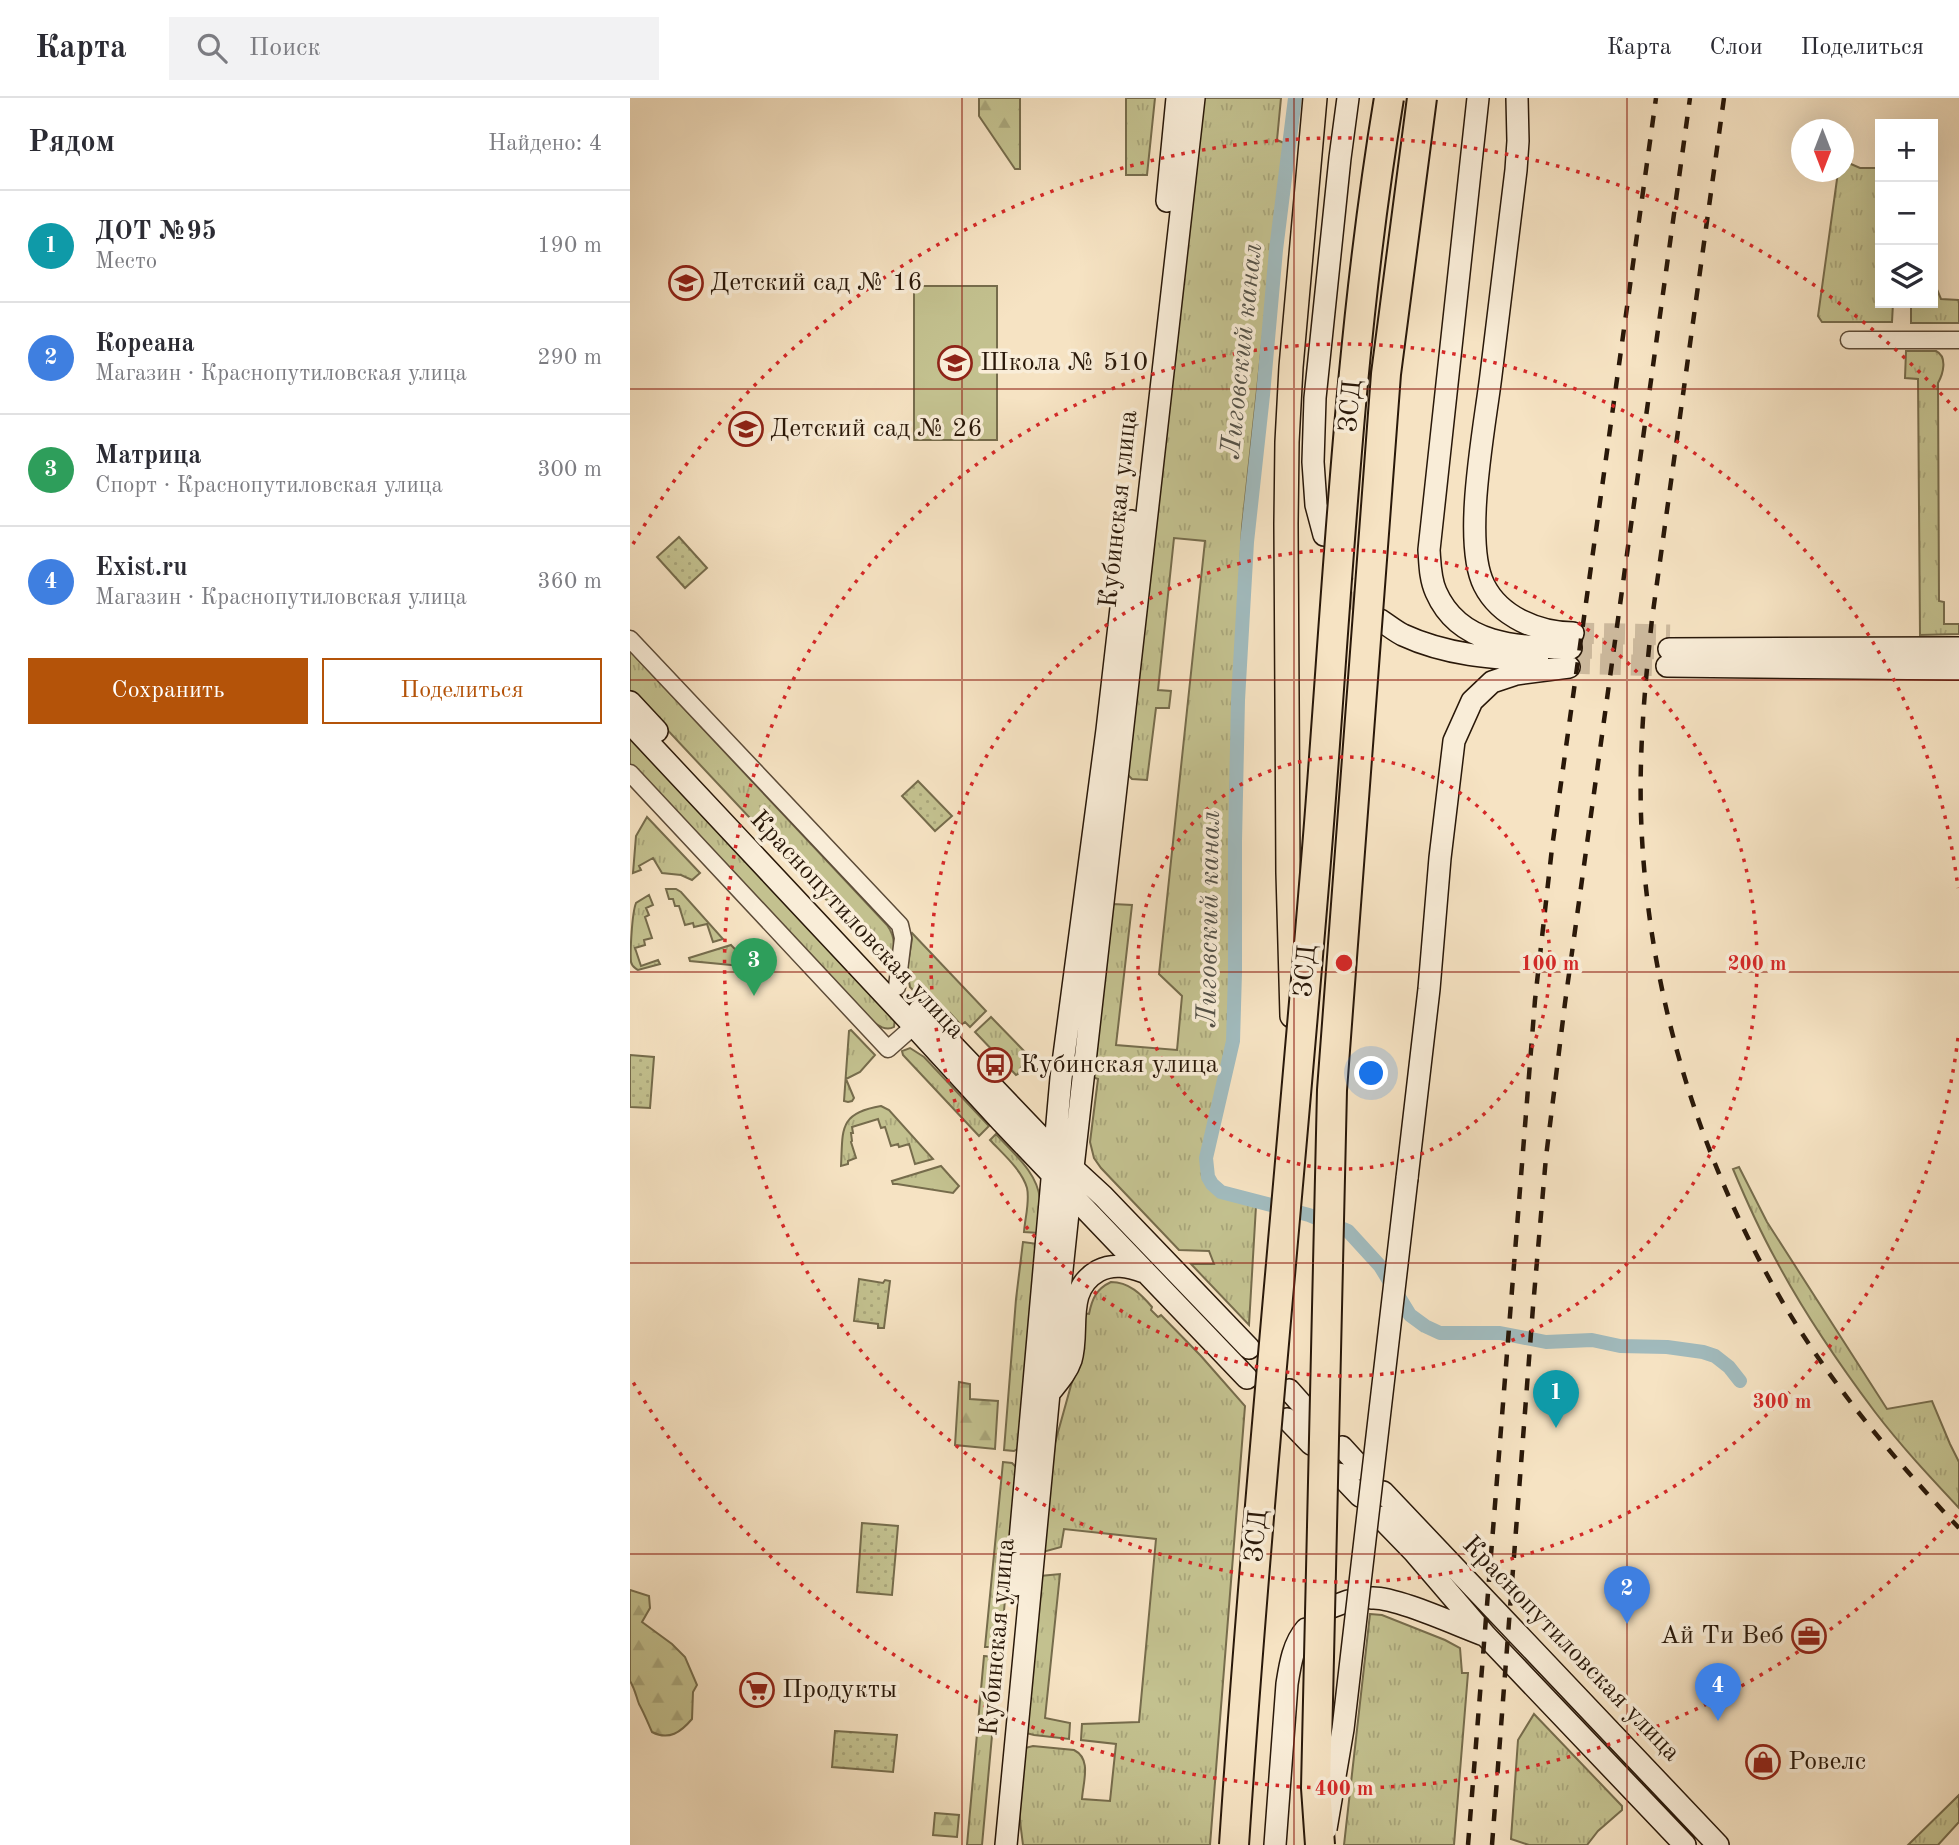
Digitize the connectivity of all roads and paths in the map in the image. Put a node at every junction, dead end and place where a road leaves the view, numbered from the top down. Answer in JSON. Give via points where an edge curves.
{"nodes":[{"id":1,"x":1177,"y":98,"type":"edge"},
{"id":2,"x":1194,"y":98,"type":"edge"},
{"id":3,"x":1348,"y":98,"type":"edge"},
{"id":4,"x":1389,"y":98,"type":"edge"},
{"id":5,"x":1422,"y":98,"type":"edge"},
{"id":6,"x":1478,"y":98,"type":"edge"},
{"id":7,"x":1517,"y":98,"type":"edge"},
{"id":8,"x":1316,"y":103,"type":"edge"},
{"id":9,"x":1849,"y":340,"type":"dead end"},
{"id":10,"x":1959,"y":340,"type":"edge"},
{"id":11,"x":1324,"y":535,"type":"dead end"},
{"id":12,"x":1380,"y":620,"type":"tunnel mouth"},
{"id":13,"x":630,"y":639,"type":"edge"},
{"id":14,"x":1959,"y":648,"type":"edge"},
{"id":15,"x":1570,"y":653,"type":"junction"},
{"id":16,"x":1959,"y":669,"type":"edge"},
{"id":17,"x":630,"y":702,"type":"edge"},
{"id":18,"x":630,"y":723,"type":"edge"},
{"id":19,"x":630,"y":773,"type":"edge"},
{"id":20,"x":897,"y":987,"type":"junction"},
{"id":21,"x":914,"y":1026,"type":"junction"},
{"id":22,"x":1297,"y":1079,"type":"junction"},
{"id":23,"x":1053,"y":1150,"type":"junction"},
{"id":24,"x":1073,"y":1170,"type":"junction"},
{"id":25,"x":1051,"y":1174,"type":"junction"},
{"id":26,"x":1070,"y":1194,"type":"junction"},
{"id":27,"x":1144,"y":1272,"type":"junction"},
{"id":28,"x":1249,"y":1348,"type":"dead end"},
{"id":29,"x":1247,"y":1378,"type":"dead end"},
{"id":30,"x":1289,"y":1390,"type":"dead end"},
{"id":31,"x":1049,"y":1393,"type":"junction"},
{"id":32,"x":1313,"y":1417,"type":"dead end"},
{"id":33,"x":1287,"y":1419,"type":"dead end"},
{"id":34,"x":1311,"y":1444,"type":"dead end"},
{"id":35,"x":1342,"y":1447,"type":"dead end"},
{"id":36,"x":1363,"y":1470,"type":"dead end"},
{"id":37,"x":1339,"y":1474,"type":"dead end"},
{"id":38,"x":1383,"y":1492,"type":"dead end"},
{"id":39,"x":1360,"y":1496,"type":"dead end"},
{"id":40,"x":1380,"y":1517,"type":"dead end"},
{"id":41,"x":1371,"y":1598,"type":"dead end"},
{"id":42,"x":1306,"y":1629,"type":"dead end"},
{"id":43,"x":1486,"y":1636,"type":"junction"},
{"id":44,"x":992,"y":1845,"type":"edge"},
{"id":45,"x":1006,"y":1845,"type":"edge"},
{"id":46,"x":1234,"y":1845,"type":"edge"},
{"id":47,"x":1275,"y":1845,"type":"edge"},
{"id":48,"x":1322,"y":1845,"type":"edge"},
{"id":49,"x":1685,"y":1845,"type":"edge"},
{"id":50,"x":1717,"y":1845,"type":"edge"}],
"edges":[{"from":1,"to":23,"type":"main road","name":"Кубинская улица","via":[[1107,730]]},
{"from":2,"to":24,"type":"main road","name":"Кубинская улица"},
{"from":3,"to":11,"type":"main road","via":[[1315,398],[1313,462]]},
{"from":4,"to":22,"type":"highway","name":"ЗСД","bridge":true,"via":[[1354,372]]},
{"from":5,"to":48,"type":"highway","name":"ЗСД","bridge":true,"via":[[1386,374],[1332,1090],[1316,1775]]},
{"from":6,"to":15,"type":"main road","via":[[1430,569],[1447,613],[1461,625],[1504,644]]},
{"from":7,"to":15,"type":"main road","via":[[1516,170],[1477,486],[1475,551],[1484,586],[1500,607],[1547,630]]},
{"from":8,"to":22,"type":"main road","bridge":true,"via":[[1291,367],[1286,524],[1288,873]]},
{"from":9,"to":10,"type":"street"},
{"from":12,"to":15,"type":"main road","via":[[1401,635],[1462,654],[1504,659]]},
{"from":13,"to":20,"type":"street","via":[[900,925],[903,938]]},
{"from":14,"to":16,"type":"main road","via":[[1727,636],[1669,650]]},
{"from":15,"to":48,"type":"main road","bridge":true,"via":[[1492,682],[1472,701],[1454,741],[1346,1703]]},
{"from":17,"to":20,"type":"main road","name":"Краснопутиловская улица"},
{"from":18,"to":21,"type":"main road","name":"Краснопутиловская улица"},
{"from":19,"to":21,"type":"street","via":[[888,1049]]},
{"from":20,"to":23,"type":"main road","name":"Краснопутиловская улица"},
{"from":21,"to":25,"type":"main road","name":"Краснопутиловская улица"},
{"from":22,"to":46,"type":"highway","name":"ЗСД","bridge":true},
{"from":23,"to":24,"type":"main road","name":"Краснопутиловская улица"},
{"from":23,"to":25,"type":"main road","name":"Кубинская улица"},
{"from":24,"to":26,"type":"main road","name":"Кубинская улица"},
{"from":24,"to":28,"type":"main road","name":"Краснопутиловская улица"},
{"from":25,"to":26,"type":"main road","name":"Краснопутиловская улица"},
{"from":25,"to":44,"type":"main road","name":"Кубинская улица"},
{"from":26,"to":27,"type":"main road","name":"Краснопутиловская улица"},
{"from":26,"to":31,"type":"main road","name":"Кубинская улица"},
{"from":27,"to":29,"type":"main road","name":"Краснопутиловская улица"},
{"from":27,"to":31,"type":"main road","via":[[1129,1266],[1107,1267],[1088,1278],[1076,1300],[1071,1360]]},
{"from":30,"to":32,"type":"main road"},
{"from":31,"to":45,"type":"main road","name":"Кубинская улица"},
{"from":33,"to":34,"type":"main road"},
{"from":35,"to":36,"type":"main road"},
{"from":37,"to":39,"type":"main road"},
{"from":38,"to":50,"type":"main road","name":"Краснопутиловская улица"},
{"from":40,"to":43,"type":"main road","name":"Краснопутиловская улица"},
{"from":41,"to":43,"type":"main road","via":[[1398,1602]]},
{"from":42,"to":47,"type":"main road","via":[[1291,1660],[1287,1684]]},
{"from":43,"to":49,"type":"main road","name":"Краснопутиловская улица"}]}
